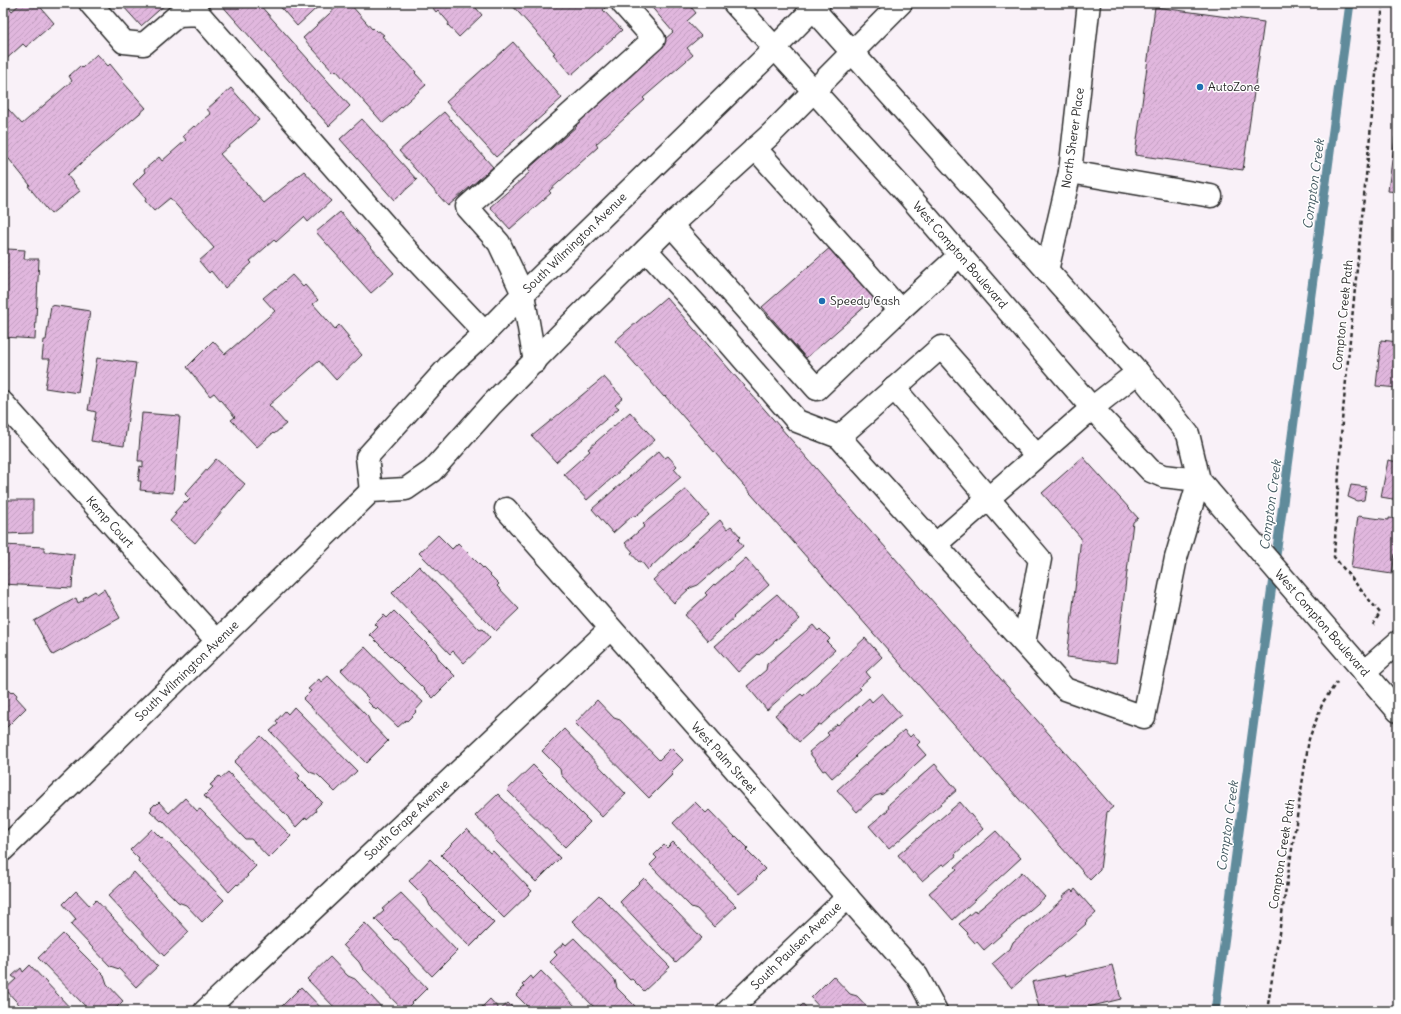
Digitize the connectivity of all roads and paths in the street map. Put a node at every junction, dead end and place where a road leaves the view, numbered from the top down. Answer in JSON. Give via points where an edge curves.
{"nodes":[{"id":1,"x":90,"y":3,"type":"edge"},
{"id":2,"x":622,"y":3,"type":"edge"},
{"id":3,"x":734,"y":3,"type":"edge"},
{"id":4,"x":901,"y":3,"type":"edge"},
{"id":5,"x":1089,"y":3,"type":"edge"},
{"id":6,"x":1383,"y":3,"type":"edge"},
{"id":7,"x":813,"y":5,"type":"edge"},
{"id":8,"x":774,"y":48,"type":"junction"},
{"id":9,"x":851,"y":53,"type":"junction"},
{"id":10,"x":815,"y":91,"type":"junction"},
{"id":11,"x":755,"y":148,"type":"junction"},
{"id":12,"x":1070,"y":172,"type":"junction"},
{"id":13,"x":1211,"y":196,"type":"dead end"},
{"id":14,"x":671,"y":225,"type":"junction"},
{"id":15,"x":646,"y":250,"type":"junction"},
{"id":16,"x":960,"y":255,"type":"junction"},
{"id":17,"x":1047,"y":271,"type":"junction"},
{"id":18,"x":523,"y":294,"type":"junction"},
{"id":19,"x":900,"y":310,"type":"junction"},
{"id":20,"x":485,"y":333,"type":"junction"},
{"id":21,"x":535,"y":362,"type":"junction"},
{"id":22,"x":1138,"y":372,"type":"junction"},
{"id":23,"x":894,"y":388,"type":"junction"},
{"id":24,"x":3,"y":403,"type":"edge"},
{"id":25,"x":1092,"y":408,"type":"junction"},
{"id":26,"x":839,"y":437,"type":"junction"},
{"id":27,"x":1037,"y":456,"type":"junction"},
{"id":28,"x":1199,"y":480,"type":"junction"},
{"id":29,"x":371,"y":491,"type":"junction"},
{"id":30,"x":989,"y":498,"type":"junction"},
{"id":31,"x":506,"y":509,"type":"dead end"},
{"id":32,"x":936,"y":544,"type":"junction"},
{"id":33,"x":1380,"y":612,"type":"dead end"},
{"id":34,"x":610,"y":629,"type":"junction"},
{"id":35,"x":216,"y":642,"type":"junction"},
{"id":36,"x":1398,"y":642,"type":"edge"},
{"id":37,"x":1024,"y":643,"type":"junction"},
{"id":38,"x":1364,"y":672,"type":"junction"},
{"id":39,"x":1323,"y":702,"type":"dead end"},
{"id":40,"x":1398,"y":711,"type":"edge"},
{"id":41,"x":3,"y":850,"type":"edge"},
{"id":42,"x":848,"y":897,"type":"junction"},
{"id":43,"x":205,"y":1011,"type":"edge"},
{"id":44,"x":728,"y":1011,"type":"edge"},
{"id":45,"x":936,"y":1011,"type":"edge"},
{"id":46,"x":1267,"y":1011,"type":"edge"}],
"edges":[{"from":1,"to":20,"type":"main road","via":[[124,42],[144,44],[178,14],[199,14],[413,257]]},
{"from":2,"to":18,"type":"main road","via":[[654,38],[467,207],[499,243]]},
{"from":3,"to":8,"type":"main road","name":"West Compton Boulevard"},
{"from":4,"to":9,"type":"main road"},
{"from":5,"to":12,"type":"main road","name":"North Sherer Place"},
{"from":6,"to":33,"type":"path","name":"Compton Creek Path","via":[[1342,421],[1334,557]]},
{"from":7,"to":8,"type":"main road","name":"South Wilmington Avenue"},
{"from":7,"to":9,"type":"main road","name":"West Compton Boulevard"},
{"from":8,"to":10,"type":"main road","name":"West Compton Boulevard"},
{"from":8,"to":18,"type":"main road","name":"South Wilmington Avenue"},
{"from":9,"to":10,"type":"main road"},
{"from":9,"to":17,"type":"main road","name":"West Compton Boulevard"},
{"from":10,"to":11,"type":"main road"},
{"from":10,"to":16,"type":"main road","name":"West Compton Boulevard"},
{"from":11,"to":14,"type":"main road"},
{"from":11,"to":19,"type":"main road"},
{"from":12,"to":13,"type":"main road"},
{"from":12,"to":17,"type":"main road","name":"North Sherer Place"},
{"from":14,"to":15,"type":"main road"},
{"from":14,"to":19,"type":"main road","via":[[817,388]]},
{"from":15,"to":21,"type":"main road"},
{"from":15,"to":26,"type":"main road","via":[[797,421]]},
{"from":16,"to":19,"type":"main road"},
{"from":16,"to":25,"type":"main road","name":"West Compton Boulevard"},
{"from":17,"to":22,"type":"main road","name":"West Compton Boulevard"},
{"from":18,"to":20,"type":"main road","name":"South Wilmington Avenue"},
{"from":18,"to":21,"type":"main road"},
{"from":20,"to":29,"type":"main road","name":"South Wilmington Avenue","via":[[450,365],[367,457]]},
{"from":21,"to":29,"type":"main road","via":[[492,404],[432,471],[406,489]]},
{"from":22,"to":25,"type":"main road"},
{"from":22,"to":28,"type":"main road","name":"West Compton Boulevard","via":[[1188,434]]},
{"from":23,"to":26,"type":"main road"},
{"from":23,"to":27,"type":"main road","via":[[941,347]]},
{"from":23,"to":30,"type":"main road"},
{"from":24,"to":35,"type":"main road","name":"Kemp Court"},
{"from":25,"to":27,"type":"main road"},
{"from":25,"to":28,"type":"main road","name":"West Compton Boulevard","via":[[1151,471],[1163,476]]},
{"from":26,"to":32,"type":"main road"},
{"from":27,"to":30,"type":"main road"},
{"from":28,"to":37,"type":"main road","via":[[1176,558],[1144,717],[1065,689]]},
{"from":28,"to":38,"type":"main road","name":"West Compton Boulevard"},
{"from":29,"to":35,"type":"main road","name":"South Wilmington Avenue"},
{"from":30,"to":32,"type":"main road"},
{"from":30,"to":37,"type":"main road","via":[[1040,559]]},
{"from":31,"to":34,"type":"main road","name":"West Palm Street"},
{"from":32,"to":37,"type":"main road"},
{"from":34,"to":42,"type":"main road","name":"West Palm Street"},
{"from":34,"to":43,"type":"main road","name":"South Grape Avenue"},
{"from":35,"to":41,"type":"main road","name":"South Wilmington Avenue"},
{"from":36,"to":38,"type":"main road"},
{"from":38,"to":40,"type":"main road","name":"West Compton Boulevard"},
{"from":39,"to":46,"type":"path","name":"Compton Creek Path","via":[[1309,739]]},
{"from":42,"to":44,"type":"main road","name":"South Paulsen Avenue"},
{"from":42,"to":45,"type":"main road","name":"West Palm Street","via":[[917,976]]}]}
